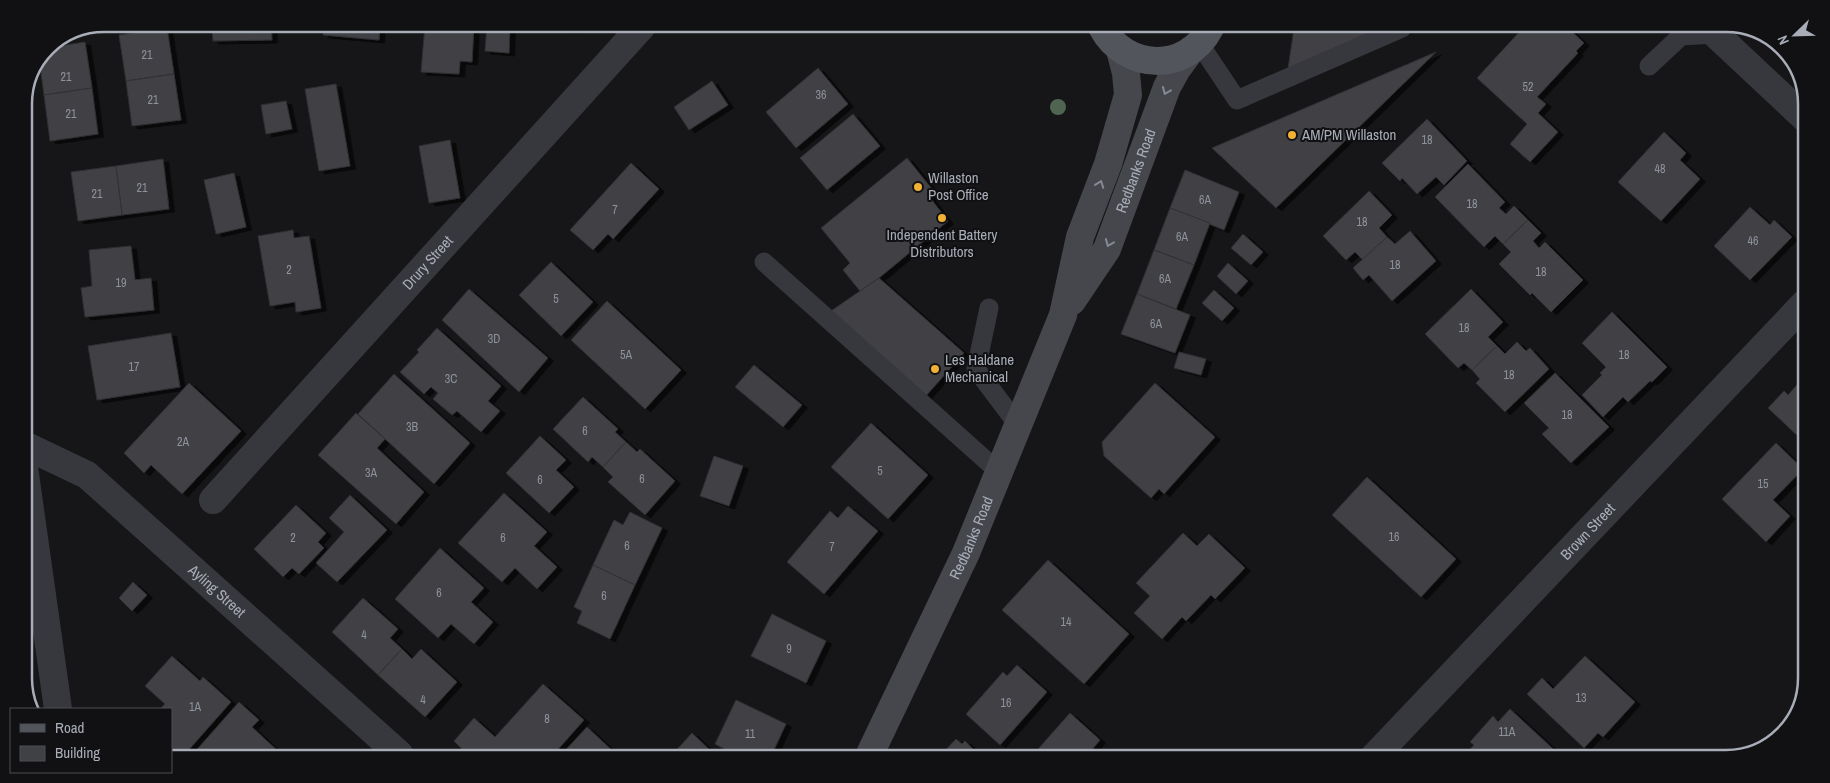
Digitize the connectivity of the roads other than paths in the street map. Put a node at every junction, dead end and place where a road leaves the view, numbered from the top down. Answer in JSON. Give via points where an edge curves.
{"nodes":[{"id":1,"x":637,"y":32,"type":"edge"},
{"id":2,"x":1105,"y":32,"type":"edge"},
{"id":3,"x":1704,"y":32,"type":"edge"},
{"id":4,"x":1711,"y":32,"type":"edge"},
{"id":5,"x":1380,"y":33,"type":"edge"},
{"id":6,"x":1200,"y":40,"type":"edge"},
{"id":7,"x":1120,"y":50,"type":"junction"},
{"id":8,"x":1649,"y":66,"type":"dead end"},
{"id":9,"x":1797,"y":111,"type":"edge"},
{"id":10,"x":764,"y":262,"type":"dead end"},
{"id":11,"x":989,"y":308,"type":"dead end"},
{"id":12,"x":1797,"y":311,"type":"edge"},
{"id":13,"x":1063,"y":315,"type":"junction"},
{"id":14,"x":1018,"y":425,"type":"junction"},
{"id":15,"x":33,"y":449,"type":"edge"},
{"id":16,"x":998,"y":472,"type":"junction"},
{"id":17,"x":213,"y":500,"type":"dead end"},
{"id":18,"x":33,"y":531,"type":"edge"},
{"id":19,"x":58,"y":708,"type":"edge"},
{"id":20,"x":396,"y":751,"type":"edge"},
{"id":21,"x":871,"y":751,"type":"edge"},
{"id":22,"x":1380,"y":751,"type":"edge"}],
"edges":[{"from":1,"to":17,"type":"street","name":"Drury Street"},
{"from":2,"to":7,"type":"main road"},
{"from":3,"to":8,"type":"lane","via":[[1681,36]]},
{"from":4,"to":9,"type":"street"},
{"from":5,"to":6,"type":"lane","via":[[1237,100]]},
{"from":6,"to":7,"type":"main road","via":[[1172,59],[1161,61],[1139,59]]},
{"from":6,"to":13,"type":"main road","name":"Redbanks Road","one_way":true,"via":[[1167,87],[1107,249]]},
{"from":13,"to":7,"type":"main road","name":"Redbanks Road","one_way":true,"via":[[1080,237],[1108,164],[1128,95]]},
{"from":10,"to":16,"type":"lane"},
{"from":11,"to":14,"type":"lane","via":[[976,369]]},
{"from":12,"to":22,"type":"street","name":"Brown Street"},
{"from":13,"to":14,"type":"main road","name":"Redbanks Road"},
{"from":14,"to":16,"type":"main road","name":"Redbanks Road"},
{"from":15,"to":20,"type":"street","name":"Ayling Street","via":[[87,475]]},
{"from":16,"to":21,"type":"main road","name":"Redbanks Road","via":[[966,553]]},
{"from":18,"to":19,"type":"street"}]}
